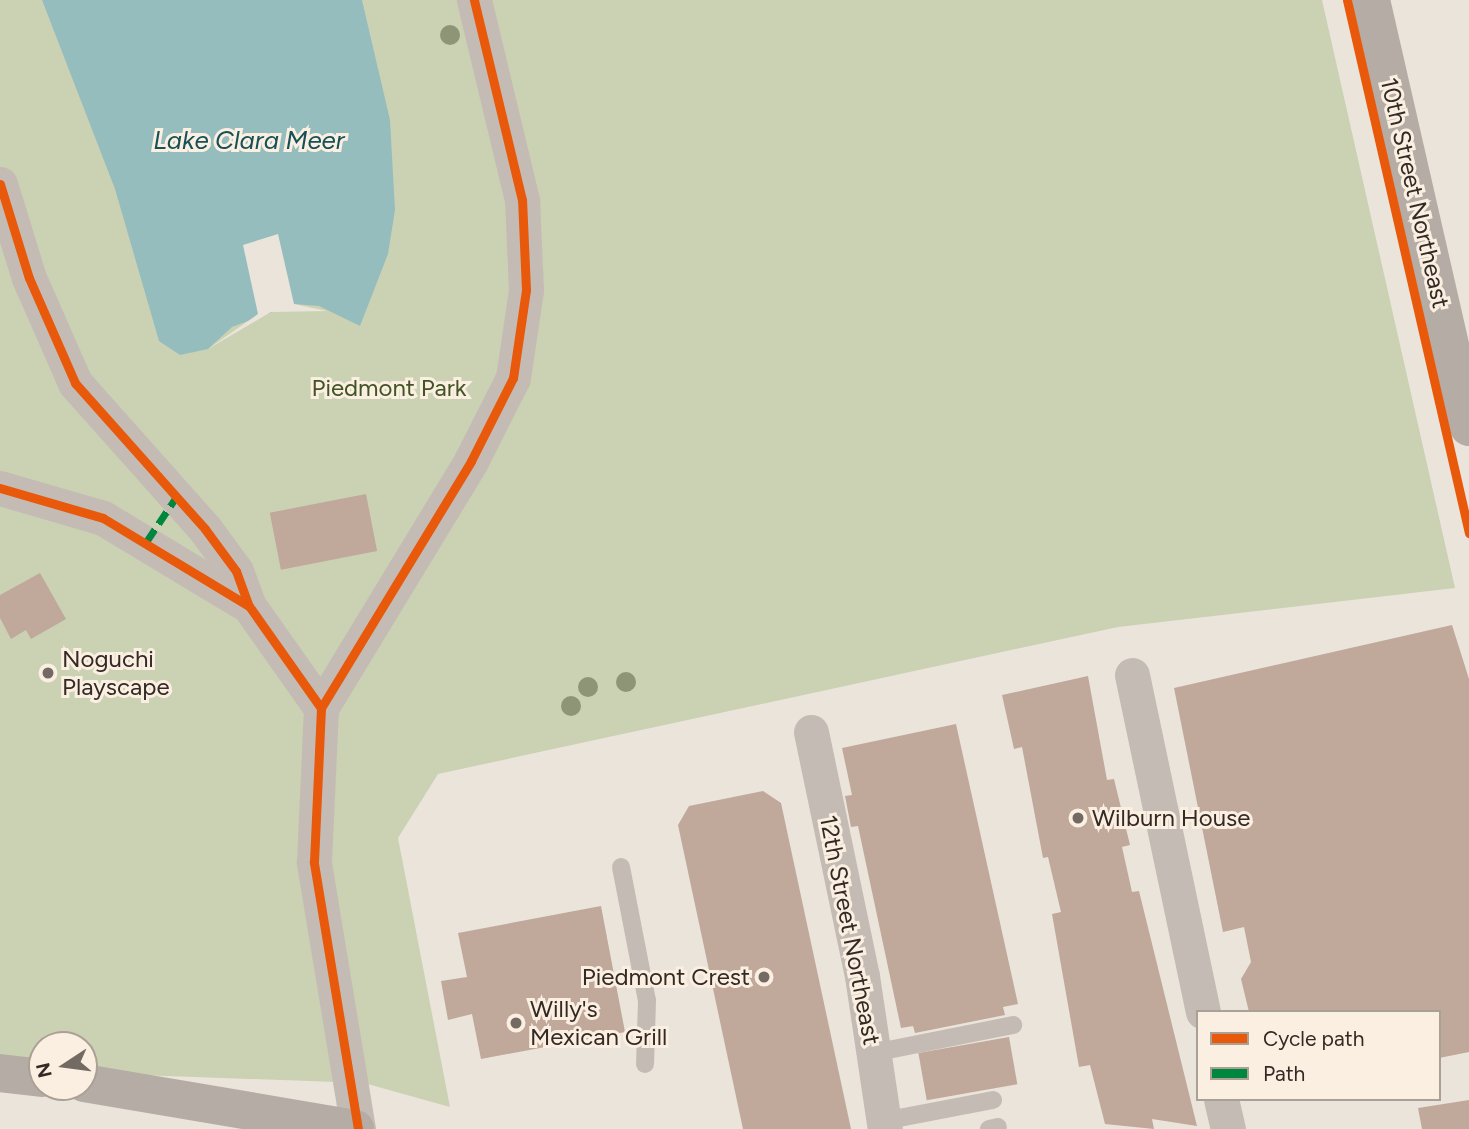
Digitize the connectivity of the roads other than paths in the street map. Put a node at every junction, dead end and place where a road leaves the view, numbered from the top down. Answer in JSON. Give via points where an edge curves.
{"nodes":[{"id":1,"x":474,"y":0,"type":"edge"},
{"id":2,"x":1371,"y":0,"type":"edge"},
{"id":3,"x":0,"y":184,"type":"edge"},
{"id":4,"x":1460,"y":344,"type":"edge"},
{"id":5,"x":1469,"y":427,"type":"edge"},
{"id":6,"x":0,"y":488,"type":"edge"},
{"id":7,"x":177,"y":496,"type":"junction"},
{"id":8,"x":147,"y":541,"type":"junction"},
{"id":9,"x":249,"y":606,"type":"junction"},
{"id":10,"x":1132,"y":675,"type":"dead end"},
{"id":11,"x":321,"y":708,"type":"junction"},
{"id":12,"x":811,"y":732,"type":"dead end"},
{"id":13,"x":621,"y":867,"type":"dead end"},
{"id":14,"x":1203,"y":1010,"type":"edge"},
{"id":15,"x":1013,"y":1025,"type":"dead end"},
{"id":16,"x":873,"y":1053,"type":"junction"},
{"id":17,"x":645,"y":1064,"type":"dead end"},
{"id":18,"x":0,"y":1073,"type":"edge"},
{"id":19,"x":28,"y":1076,"type":"edge"},
{"id":20,"x":98,"y":1085,"type":"edge"},
{"id":21,"x":993,"y":1100,"type":"dead end"},
{"id":22,"x":1221,"y":1101,"type":"edge"},
{"id":23,"x":884,"y":1125,"type":"edge"},
{"id":24,"x":356,"y":1129,"type":"edge"},
{"id":25,"x":1228,"y":1129,"type":"edge"}],
"edges":[{"from":1,"to":11,"type":"street","via":[[522,200],[526,290],[513,378],[471,461]]},
{"from":2,"to":4,"type":"main road","name":"10th Street Northeast"},
{"from":3,"to":7,"type":"street","via":[[29,278],[75,383],[126,448]]},
{"from":4,"to":5,"type":"main road","name":"10th Street Northeast"},
{"from":6,"to":8,"type":"street","via":[[103,518]]},
{"from":7,"to":8,"type":"street"},
{"from":7,"to":9,"type":"street","via":[[236,571]]},
{"from":8,"to":9,"type":"street"},
{"from":9,"to":11,"type":"street"},
{"from":10,"to":14,"type":"street"},
{"from":11,"to":24,"type":"street","via":[[314,862]]},
{"from":12,"to":16,"type":"street","name":"12th Street Northeast"},
{"from":13,"to":17,"type":"lane","via":[[647,1001]]},
{"from":15,"to":16,"type":"lane"},
{"from":16,"to":23,"type":"street","name":"12th Street Northeast"},
{"from":18,"to":19,"type":"main road"},
{"from":20,"to":24,"type":"main road"},
{"from":21,"to":23,"type":"lane"},
{"from":22,"to":25,"type":"street"}]}
